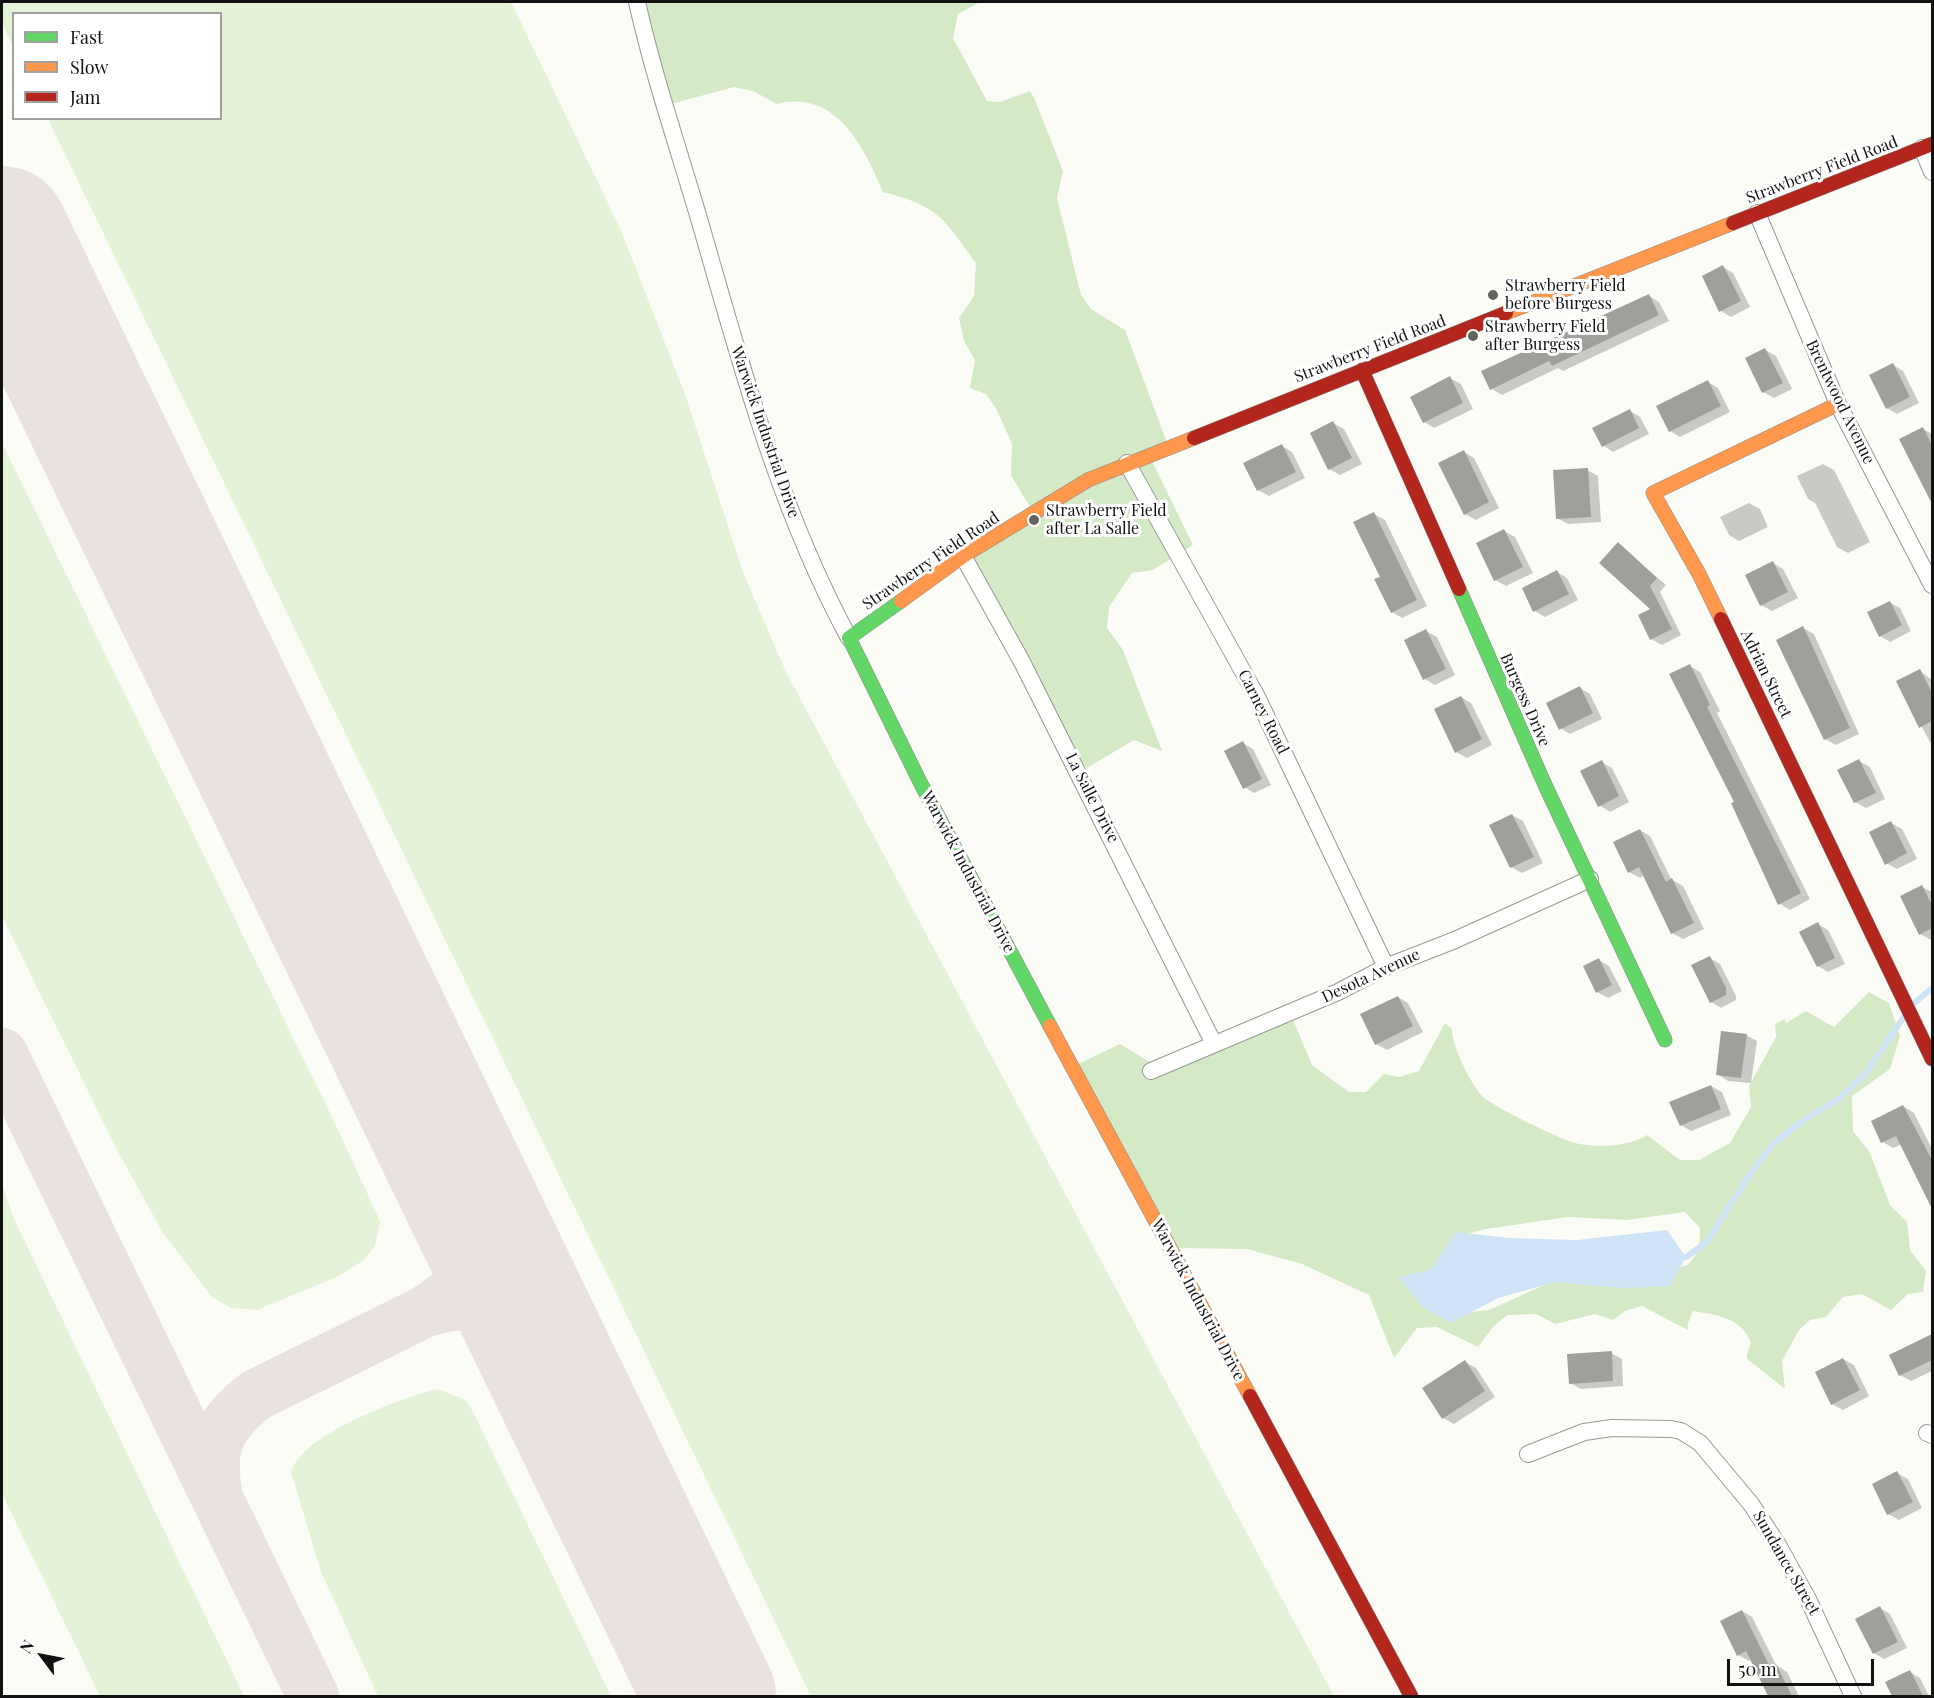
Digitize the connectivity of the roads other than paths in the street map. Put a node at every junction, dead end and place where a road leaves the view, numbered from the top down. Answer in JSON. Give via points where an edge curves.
{"nodes":[{"id":1,"x":637,"y":2,"type":"edge"},
{"id":2,"x":1927,"y":146,"type":"edge"},
{"id":3,"x":1932,"y":172,"type":"edge"},
{"id":4,"x":1757,"y":213,"type":"junction"},
{"id":5,"x":1362,"y":370,"type":"junction"},
{"id":6,"x":1838,"y":404,"type":"junction"},
{"id":7,"x":1127,"y":463,"type":"junction"},
{"id":8,"x":963,"y":556,"type":"junction"},
{"id":9,"x":1932,"y":585,"type":"edge"},
{"id":10,"x":849,"y":638,"type":"junction"},
{"id":11,"x":1590,"y":879,"type":"junction"},
{"id":12,"x":1386,"y":967,"type":"junction"},
{"id":13,"x":1665,"y":1040,"type":"dead end"},
{"id":14,"x":1214,"y":1044,"type":"junction"},
{"id":15,"x":1932,"y":1059,"type":"edge"},
{"id":16,"x":1151,"y":1071,"type":"dead end"},
{"id":17,"x":1528,"y":1454,"type":"dead end"},
{"id":18,"x":1411,"y":1696,"type":"edge"},
{"id":19,"x":1853,"y":1696,"type":"edge"}],
"edges":[{"from":1,"to":10,"type":"street","name":"Warwick Industrial Drive","via":[[763,435],[822,588]]},
{"from":2,"to":3,"type":"street"},
{"from":2,"to":4,"type":"street","name":"Strawberry Field Road"},
{"from":4,"to":5,"type":"street","name":"Strawberry Field Road"},
{"from":4,"to":6,"type":"street","name":"Brentwood Avenue"},
{"from":5,"to":7,"type":"street","name":"Strawberry Field Road"},
{"from":5,"to":11,"type":"street","name":"Burgess Drive"},
{"from":6,"to":9,"type":"street","name":"Brentwood Avenue"},
{"from":6,"to":15,"type":"street","name":"Adrian Street","via":[[1653,493],[1699,574]]},
{"from":7,"to":8,"type":"street","name":"Strawberry Field Road","via":[[1058,496]]},
{"from":7,"to":12,"type":"street","name":"Carney Road","via":[[1257,695]]},
{"from":8,"to":10,"type":"street","name":"Strawberry Field Road"},
{"from":8,"to":14,"type":"street","name":"La Salle Drive","via":[[1028,673]]},
{"from":10,"to":18,"type":"street","name":"Warwick Industrial Drive","via":[[979,894]]},
{"from":11,"to":12,"type":"street","name":"Desota Avenue"},
{"from":11,"to":13,"type":"street","name":"Burgess Drive"},
{"from":12,"to":14,"type":"street","name":"Desota Avenue","via":[[1338,992]]},
{"from":14,"to":16,"type":"street","name":"Desota Avenue"},
{"from":17,"to":19,"type":"street","name":"Sundance Street","via":[[1584,1432],[1612,1428],[1681,1431],[1700,1443],[1751,1504],[1778,1545]]}]}
